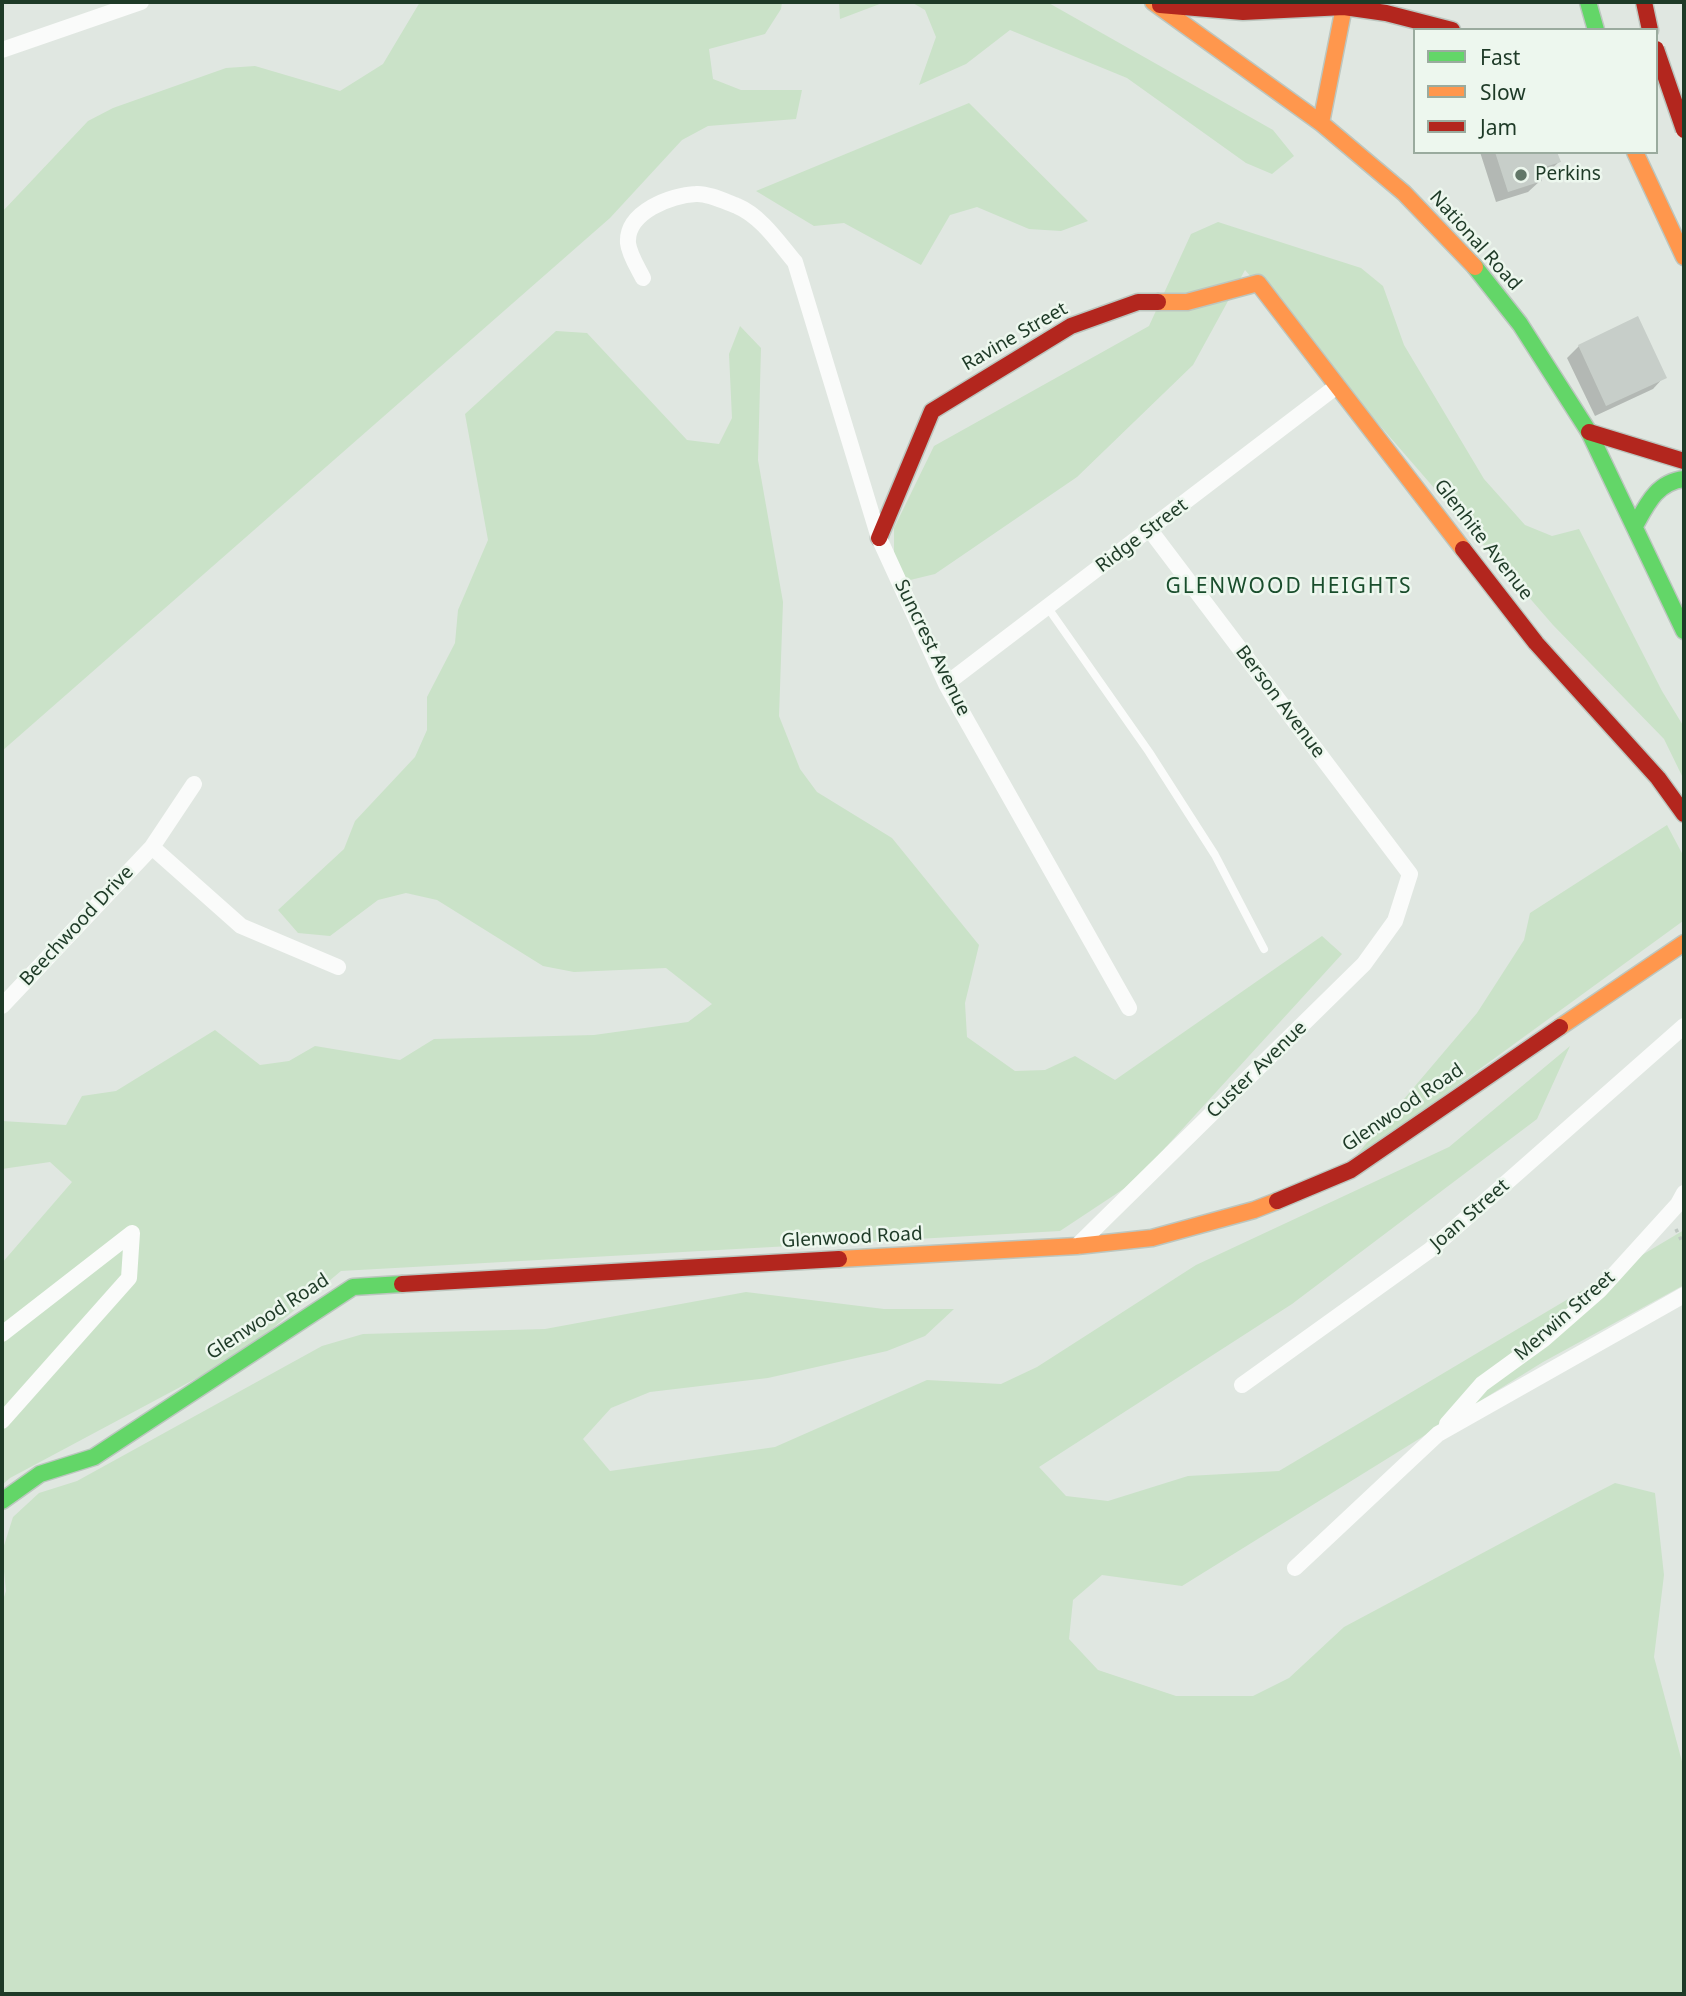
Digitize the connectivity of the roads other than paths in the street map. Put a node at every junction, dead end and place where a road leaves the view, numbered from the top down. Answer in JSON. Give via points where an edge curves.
{"nodes":[{"id":1,"x":142,"y":2,"type":"edge"},
{"id":2,"x":1588,"y":2,"type":"edge"},
{"id":3,"x":1644,"y":2,"type":"edge"},
{"id":4,"x":1156,"y":3,"type":"edge"},
{"id":5,"x":1345,"y":4,"type":"edge"},
{"id":6,"x":116,"y":6,"type":"edge"},
{"id":7,"x":1444,"y":28,"type":"edge"},
{"id":8,"x":1595,"y":28,"type":"edge"},
{"id":9,"x":1650,"y":28,"type":"edge"},
{"id":10,"x":2,"y":50,"type":"edge"},
{"id":11,"x":1658,"y":55,"type":"edge"},
{"id":12,"x":1658,"y":84,"type":"edge"},
{"id":13,"x":1684,"y":94,"type":"edge"},
{"id":14,"x":1321,"y":123,"type":"junction"},
{"id":15,"x":1684,"y":130,"type":"edge"},
{"id":16,"x":1635,"y":154,"type":"edge"},
{"id":17,"x":1684,"y":257,"type":"edge"},
{"id":18,"x":643,"y":278,"type":"dead end"},
{"id":19,"x":1258,"y":284,"type":"joint"},
{"id":20,"x":1337,"y":386,"type":"junction"},
{"id":21,"x":1589,"y":432,"type":"junction"},
{"id":22,"x":1684,"y":461,"type":"edge"},
{"id":23,"x":1684,"y":479,"type":"edge"},
{"id":24,"x":1635,"y":526,"type":"junction"},
{"id":25,"x":1150,"y":530,"type":"junction"},
{"id":26,"x":879,"y":538,"type":"junction"},
{"id":27,"x":1048,"y":608,"type":"junction"},
{"id":28,"x":1684,"y":631,"type":"edge"},
{"id":29,"x":946,"y":684,"type":"junction"},
{"id":30,"x":194,"y":784,"type":"dead end"},
{"id":31,"x":1684,"y":814,"type":"edge"},
{"id":32,"x":152,"y":847,"type":"junction"},
{"id":33,"x":1410,"y":874,"type":"joint"},
{"id":34,"x":1684,"y":943,"type":"edge"},
{"id":35,"x":1264,"y":949,"type":"dead end"},
{"id":36,"x":338,"y":967,"type":"dead end"},
{"id":37,"x":2,"y":1006,"type":"edge"},
{"id":38,"x":1129,"y":1008,"type":"dead end"},
{"id":39,"x":1684,"y":1026,"type":"edge"},
{"id":40,"x":1684,"y":1193,"type":"edge"},
{"id":41,"x":1077,"y":1246,"type":"junction"},
{"id":42,"x":1684,"y":1295,"type":"edge"},
{"id":43,"x":2,"y":1334,"type":"edge"},
{"id":44,"x":1242,"y":1385,"type":"dead end"},
{"id":45,"x":2,"y":1421,"type":"edge"},
{"id":46,"x":1438,"y":1434,"type":"junction"},
{"id":47,"x":2,"y":1501,"type":"edge"},
{"id":48,"x":1295,"y":1568,"type":"dead end"}],
"edges":[{"from":1,"to":6,"type":"street"},
{"from":2,"to":8,"type":"main road"},
{"from":3,"to":9,"type":"main road"},
{"from":4,"to":5,"type":"main road","via":[[1242,12]]},
{"from":4,"to":14,"type":"main road","name":"National Road"},
{"from":5,"to":7,"type":"main road"},
{"from":5,"to":14,"type":"main road"},
{"from":6,"to":10,"type":"street"},
{"from":11,"to":15,"type":"main road","bridge":true},
{"from":12,"to":13,"type":"main road"},
{"from":14,"to":21,"type":"main road","name":"National Road","via":[[1404,194],[1482,274]]},
{"from":16,"to":17,"type":"main road"},
{"from":18,"to":26,"type":"street","name":"Suncrest Avenue","via":[[628,244],[630,230],[653,207],[673,198],[699,193],[740,207],[769,231],[795,262]]},
{"from":19,"to":20,"type":"main road","name":"Glenhite Avenue"},
{"from":19,"to":26,"type":"main road","name":"Ravine Street","via":[[1186,302],[1138,302],[1071,326],[932,411]]},
{"from":20,"to":25,"type":"street","name":"Ridge Street"},
{"from":20,"to":31,"type":"main road","name":"Glenhite Avenue","via":[[1536,643],[1658,778]]},
{"from":21,"to":22,"type":"main road"},
{"from":21,"to":24,"type":"main road","name":"National Road"},
{"from":23,"to":24,"type":"main road","via":[[1673,479],[1652,496]]},
{"from":24,"to":28,"type":"main road","name":"National Road"},
{"from":25,"to":27,"type":"street","name":"Ridge Street"},
{"from":25,"to":33,"type":"street","name":"Berson Avenue"},
{"from":26,"to":29,"type":"street","name":"Suncrest Avenue"},
{"from":27,"to":29,"type":"street","name":"Ridge Street"},
{"from":27,"to":35,"type":"lane","via":[[1215,855]]},
{"from":29,"to":38,"type":"street","name":"Suncrest Avenue"},
{"from":30,"to":32,"type":"street","name":"Beechwood Drive"},
{"from":32,"to":36,"type":"street","via":[[241,926]]},
{"from":32,"to":37,"type":"street","name":"Beechwood Drive"},
{"from":33,"to":41,"type":"street","name":"Custer Avenue","via":[[1395,921],[1364,964]]},
{"from":34,"to":41,"type":"main road","name":"Glenwood Road","via":[[1350,1170],[1254,1210],[1152,1238]]},
{"from":39,"to":44,"type":"street","name":"Joan Street","via":[[1430,1250]]},
{"from":40,"to":46,"type":"street","name":"Merwin Street","via":[[1600,1290],[1482,1384]]},
{"from":41,"to":47,"type":"main road","name":"Glenwood Road","via":[[353,1287],[94,1457],[40,1474]]},
{"from":42,"to":46,"type":"street","name":"Merwin Street"},
{"from":43,"to":45,"type":"street","via":[[132,1233],[129,1278]]},
{"from":46,"to":48,"type":"street","name":"Merwin Street"}]}
